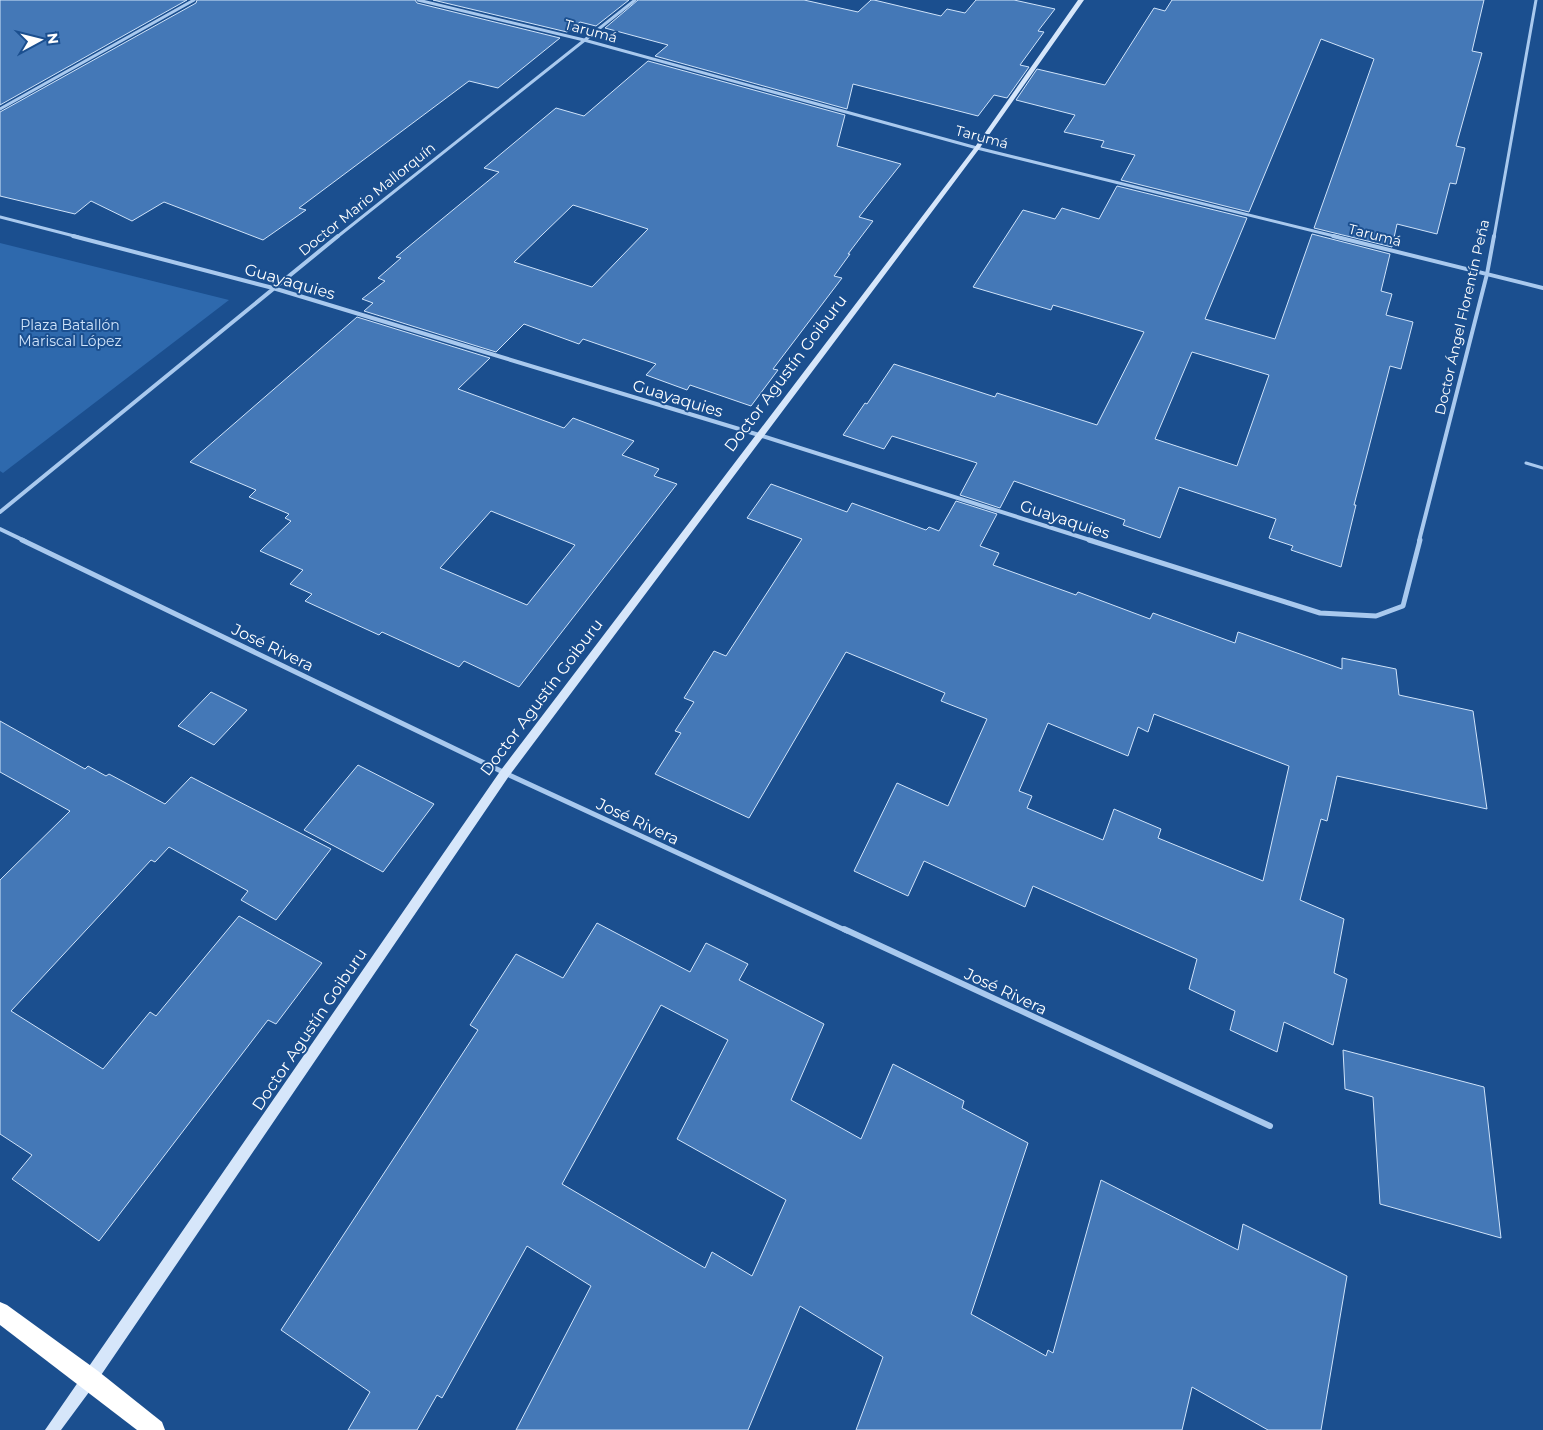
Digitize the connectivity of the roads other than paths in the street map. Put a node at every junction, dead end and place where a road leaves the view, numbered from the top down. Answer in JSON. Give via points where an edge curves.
{"nodes":[{"id":1,"x":194,"y":0,"type":"edge"},
{"id":2,"x":418,"y":0,"type":"edge"},
{"id":3,"x":635,"y":0,"type":"edge"},
{"id":4,"x":1081,"y":0,"type":"edge"},
{"id":5,"x":1536,"y":0,"type":"edge"},
{"id":6,"x":584,"y":40,"type":"junction"},
{"id":7,"x":0,"y":109,"type":"edge"},
{"id":8,"x":977,"y":148,"type":"junction"},
{"id":9,"x":0,"y":217,"type":"edge"},
{"id":10,"x":1487,"y":274,"type":"junction"},
{"id":11,"x":273,"y":288,"type":"junction"},
{"id":12,"x":1543,"y":288,"type":"edge"},
{"id":13,"x":759,"y":435,"type":"junction"},
{"id":14,"x":1526,"y":463,"type":"dead end"},
{"id":15,"x":1543,"y":468,"type":"edge"},
{"id":16,"x":0,"y":512,"type":"edge"},
{"id":17,"x":0,"y":529,"type":"edge"},
{"id":18,"x":1403,"y":606,"type":"joint"},
{"id":19,"x":505,"y":773,"type":"junction"},
{"id":20,"x":1270,"y":1126,"type":"dead end"},
{"id":21,"x":0,"y":1312,"type":"edge"},
{"id":22,"x":90,"y":1379,"type":"junction"},
{"id":23,"x":52,"y":1430,"type":"edge"},
{"id":24,"x":154,"y":1430,"type":"edge"}],
"edges":[{"from":1,"to":7,"type":"street"},
{"from":2,"to":6,"type":"street","name":"Tarumá"},
{"from":3,"to":6,"type":"street","name":"Doctor Mario Mallorquín"},
{"from":4,"to":8,"type":"street","name":"Doctor Agustín Goiburu"},
{"from":5,"to":10,"type":"street","name":"Doctor Ángel Florentín Peña"},
{"from":6,"to":8,"type":"street","name":"Tarumá"},
{"from":6,"to":11,"type":"street","name":"Doctor Mario Mallorquín"},
{"from":8,"to":10,"type":"street","name":"Tarumá"},
{"from":8,"to":13,"type":"street","name":"Doctor Agustín Goiburu"},
{"from":9,"to":11,"type":"street","name":"Guayaquies"},
{"from":10,"to":12,"type":"street","name":"Tarumá"},
{"from":10,"to":18,"type":"street","name":"Doctor Ángel Florentín Peña"},
{"from":11,"to":13,"type":"street","name":"Guayaquies"},
{"from":11,"to":16,"type":"street","name":"Doctor Mario Mallorquín"},
{"from":13,"to":18,"type":"street","name":"Guayaquies","via":[[1320,613],[1376,616]]},
{"from":13,"to":19,"type":"street","name":"Doctor Agustín Goiburu"},
{"from":14,"to":15,"type":"lane"},
{"from":17,"to":19,"type":"street","name":"José Rivera"},
{"from":19,"to":20,"type":"street","name":"José Rivera"},
{"from":19,"to":22,"type":"street","name":"Doctor Agustín Goiburu"},
{"from":21,"to":22,"type":"highway"},
{"from":22,"to":23,"type":"street","name":"Doctor Agustín Goiburu"},
{"from":22,"to":24,"type":"highway"}]}
